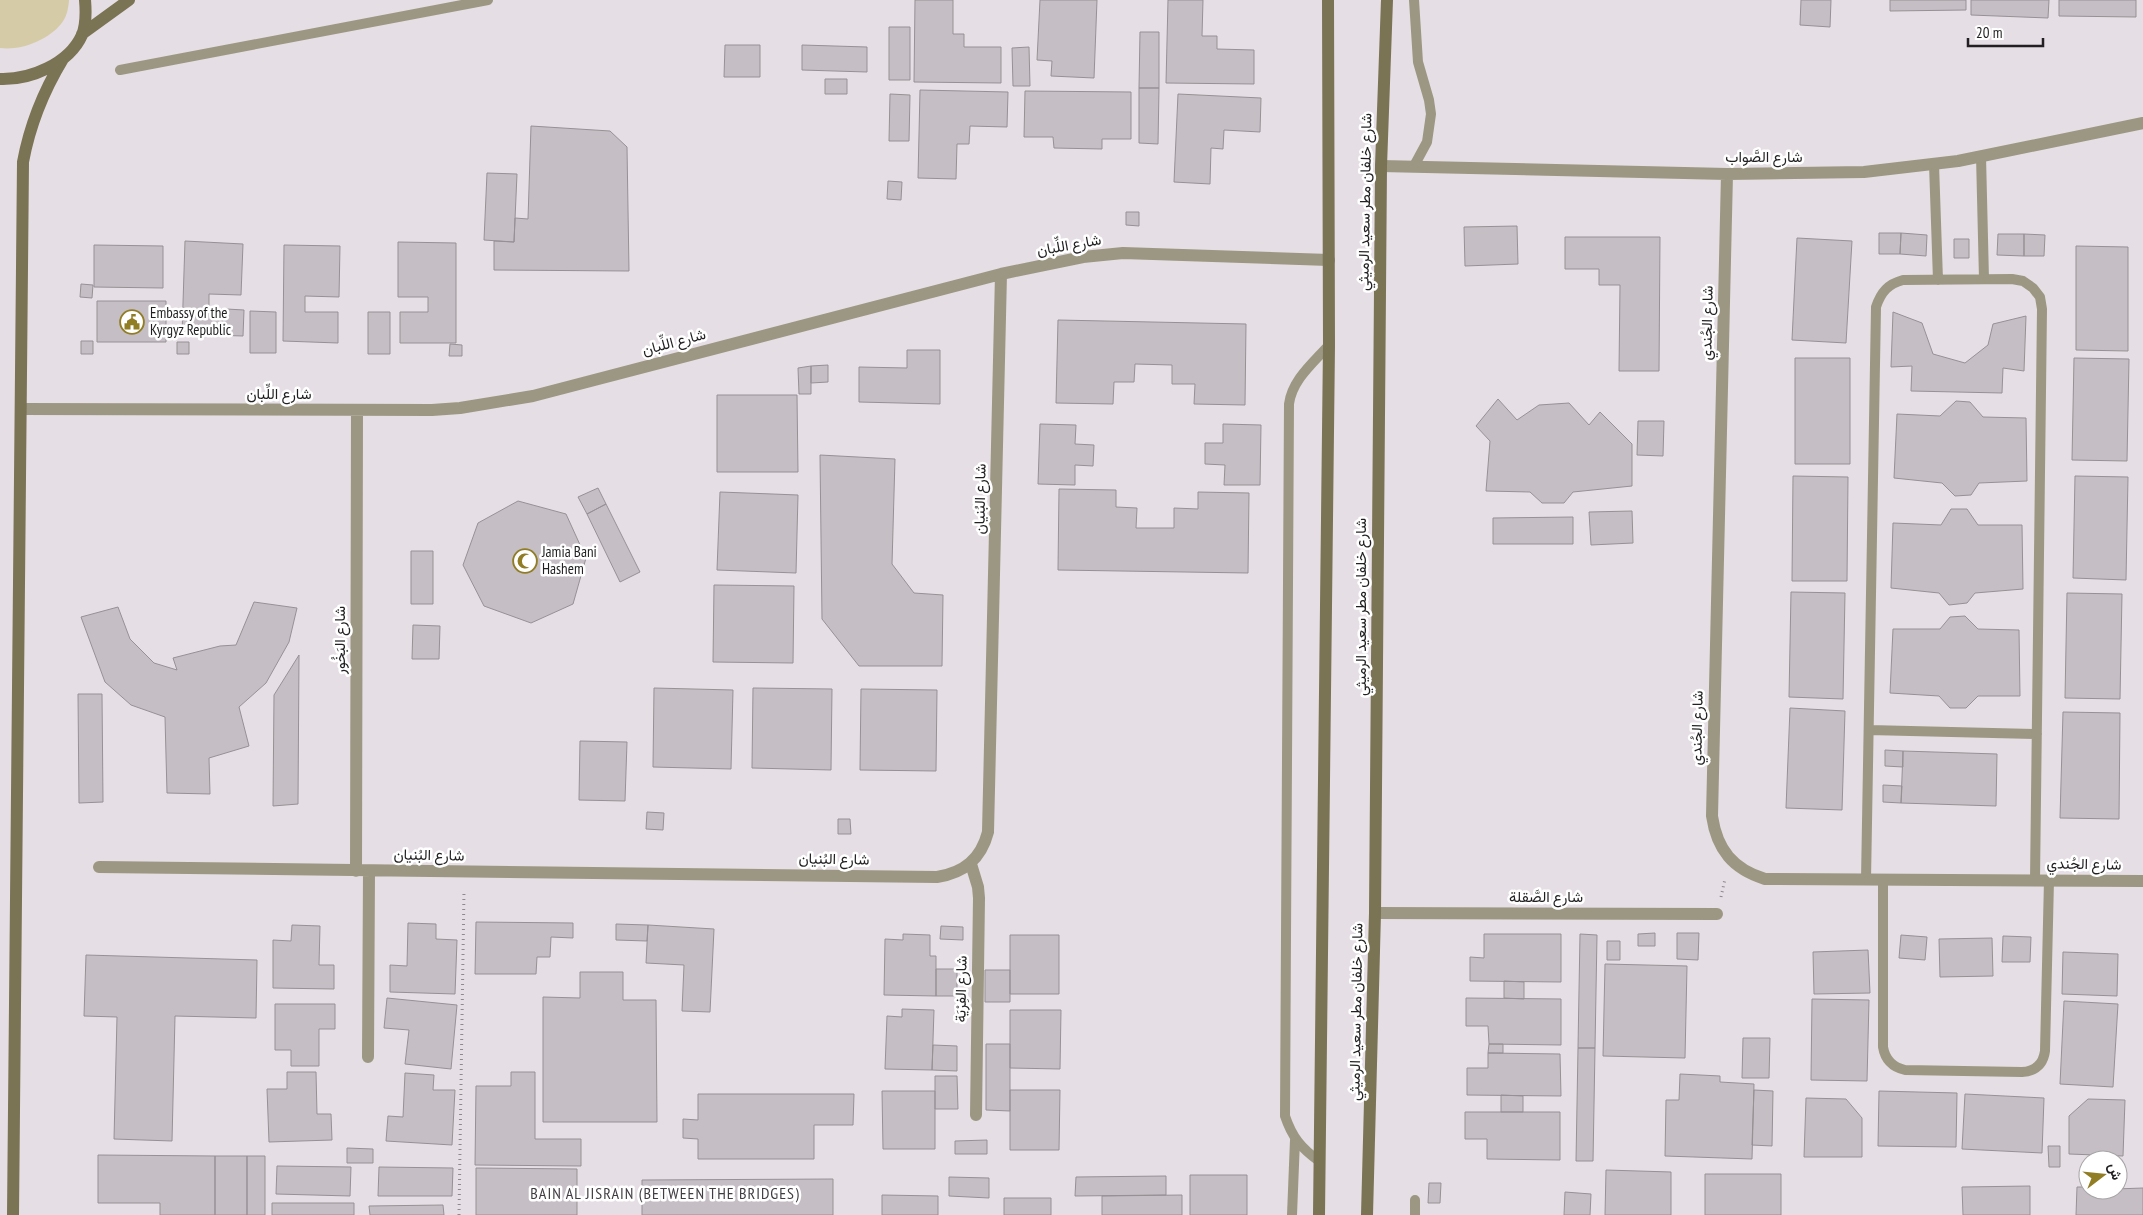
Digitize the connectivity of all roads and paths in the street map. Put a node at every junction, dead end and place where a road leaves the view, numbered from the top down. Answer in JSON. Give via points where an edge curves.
{"nodes":[{"id":1,"x":85,"y":0,"type":"edge"},
{"id":2,"x":129,"y":0,"type":"edge"},
{"id":3,"x":488,"y":0,"type":"edge"},
{"id":4,"x":1328,"y":0,"type":"edge"},
{"id":5,"x":1387,"y":0,"type":"edge"},
{"id":6,"x":1414,"y":0,"type":"edge"},
{"id":7,"x":82,"y":34,"type":"junction"},
{"id":8,"x":63,"y":59,"type":"junction"},
{"id":9,"x":120,"y":70,"type":"dead end"},
{"id":10,"x":0,"y":79,"type":"edge"},
{"id":11,"x":2143,"y":123,"type":"edge"},
{"id":12,"x":1981,"y":156,"type":"junction"},
{"id":13,"x":1934,"y":164,"type":"junction"},
{"id":14,"x":1381,"y":166,"type":"junction"},
{"id":15,"x":1414,"y":166,"type":"junction"},
{"id":16,"x":1727,"y":174,"type":"junction"},
{"id":17,"x":1329,"y":260,"type":"junction"},
{"id":18,"x":1002,"y":274,"type":"junction"},
{"id":19,"x":1984,"y":279,"type":"junction"},
{"id":20,"x":1938,"y":280,"type":"junction"},
{"id":21,"x":1329,"y":345,"type":"junction"},
{"id":22,"x":22,"y":409,"type":"junction"},
{"id":23,"x":357,"y":410,"type":"junction"},
{"id":24,"x":1869,"y":730,"type":"junction"},
{"id":25,"x":2037,"y":734,"type":"junction"},
{"id":26,"x":1730,"y":859,"type":"junction"},
{"id":27,"x":971,"y":864,"type":"junction"},
{"id":28,"x":98,"y":867,"type":"dead end"},
{"id":29,"x":356,"y":871,"type":"junction"},
{"id":30,"x":369,"y":871,"type":"junction"},
{"id":31,"x":464,"y":872,"type":"junction"},
{"id":32,"x":1866,"y":880,"type":"junction"},
{"id":33,"x":1883,"y":880,"type":"junction"},
{"id":34,"x":2035,"y":880,"type":"junction"},
{"id":35,"x":2048,"y":880,"type":"junction"},
{"id":36,"x":2143,"y":881,"type":"edge"},
{"id":37,"x":1375,"y":913,"type":"junction"},
{"id":38,"x":1717,"y":914,"type":"joint"},
{"id":39,"x":368,"y":1057,"type":"dead end"},
{"id":40,"x":976,"y":1115,"type":"dead end"},
{"id":41,"x":1295,"y":1140,"type":"junction"},
{"id":42,"x":1319,"y":1161,"type":"junction"},
{"id":43,"x":1415,"y":1200,"type":"dead end"},
{"id":44,"x":13,"y":1215,"type":"edge"},
{"id":45,"x":459,"y":1215,"type":"edge"},
{"id":46,"x":1292,"y":1215,"type":"edge"},
{"id":47,"x":1319,"y":1215,"type":"edge"},
{"id":48,"x":1367,"y":1215,"type":"edge"},
{"id":49,"x":1415,"y":1215,"type":"edge"}],
"edges":[{"from":1,"to":7,"type":"street"},
{"from":2,"to":7,"type":"street"},
{"from":3,"to":9,"type":"lane"},
{"from":4,"to":17,"type":"street"},
{"from":5,"to":14,"type":"street","name":"شارع خلفان مطر سعيد الرميثي"},
{"from":6,"to":15,"type":"lane","via":[[1418,62],[1430,114],[1427,142]]},
{"from":7,"to":8,"type":"street"},
{"from":8,"to":10,"type":"street","via":[[36,73]]},
{"from":8,"to":22,"type":"street","via":[[37,108],[23,162]]},
{"from":11,"to":12,"type":"street","name":"شارع الصَّواب"},
{"from":12,"to":13,"type":"street","name":"شارع الصَّواب"},
{"from":12,"to":19,"type":"lane"},
{"from":13,"to":16,"type":"street","name":"شارع الصَّواب","via":[[1864,172]]},
{"from":13,"to":20,"type":"lane"},
{"from":14,"to":15,"type":"street","name":"شارع الصَّواب"},
{"from":14,"to":37,"type":"street","name":"شارع خلفان مطر سعيد الرميثي"},
{"from":15,"to":16,"type":"street","name":"شارع الصَّواب"},
{"from":16,"to":26,"type":"street","name":"شارع الجُندي","via":[[1712,816],[1714,831]]},
{"from":17,"to":18,"type":"street","name":"شارع اللِّبان","via":[[1123,253],[1083,257]]},
{"from":17,"to":21,"type":"street"},
{"from":18,"to":23,"type":"street","name":"شارع اللِّبان","via":[[533,396],[460,408]]},
{"from":18,"to":27,"type":"street","name":"شارع البُنيان","via":[[988,832],[985,844]]},
{"from":19,"to":20,"type":"lane"},
{"from":19,"to":25,"type":"lane","via":[[2023,281],[2040,297],[2042,309]]},
{"from":20,"to":24,"type":"lane","via":[[1893,282],[1885,289],[1876,307]]},
{"from":21,"to":41,"type":"lane","via":[[1296,382],[1289,404],[1285,1116]]},
{"from":21,"to":42,"type":"street"},
{"from":22,"to":23,"type":"street","name":"شارع اللِّبان"},
{"from":22,"to":44,"type":"street"},
{"from":23,"to":29,"type":"street","name":"شارع البَخُور"},
{"from":24,"to":25,"type":"lane"},
{"from":24,"to":32,"type":"lane"},
{"from":25,"to":34,"type":"lane"},
{"from":26,"to":32,"type":"street","name":"شارع الجُندي","via":[[1751,874],[1766,878]]},
{"from":26,"to":38,"type":"path"},
{"from":27,"to":31,"type":"street","name":"شارع البُنيان","via":[[961,871],[937,876]]},
{"from":27,"to":40,"type":"street","name":"شارع الفِرْيَة","via":[[979,898]]},
{"from":28,"to":29,"type":"street","name":"شارع البُنيان"},
{"from":29,"to":30,"type":"street","name":"شارع البُنيان"},
{"from":30,"to":31,"type":"street","name":"شارع البُنيان"},
{"from":30,"to":39,"type":"street"},
{"from":31,"to":45,"type":"path"},
{"from":32,"to":33,"type":"street","name":"شارع الجُندي"},
{"from":33,"to":34,"type":"street","name":"شارع الجُندي"},
{"from":33,"to":35,"type":"lane","via":[[1883,1047],[1888,1060],[1898,1069],[1905,1070],[2022,1072],[2035,1069],[2044,1058],[2045,1051]]},
{"from":34,"to":35,"type":"street","name":"شارع الجُندي"},
{"from":35,"to":36,"type":"street","name":"شارع الجُندي"},
{"from":37,"to":38,"type":"street","name":"شارع الصَّقلة"},
{"from":37,"to":48,"type":"street","name":"شارع خلفان مطر سعيد الرميثي"},
{"from":41,"to":42,"type":"lane"},
{"from":41,"to":46,"type":"lane"},
{"from":42,"to":47,"type":"street"},
{"from":43,"to":49,"type":"lane"}]}
